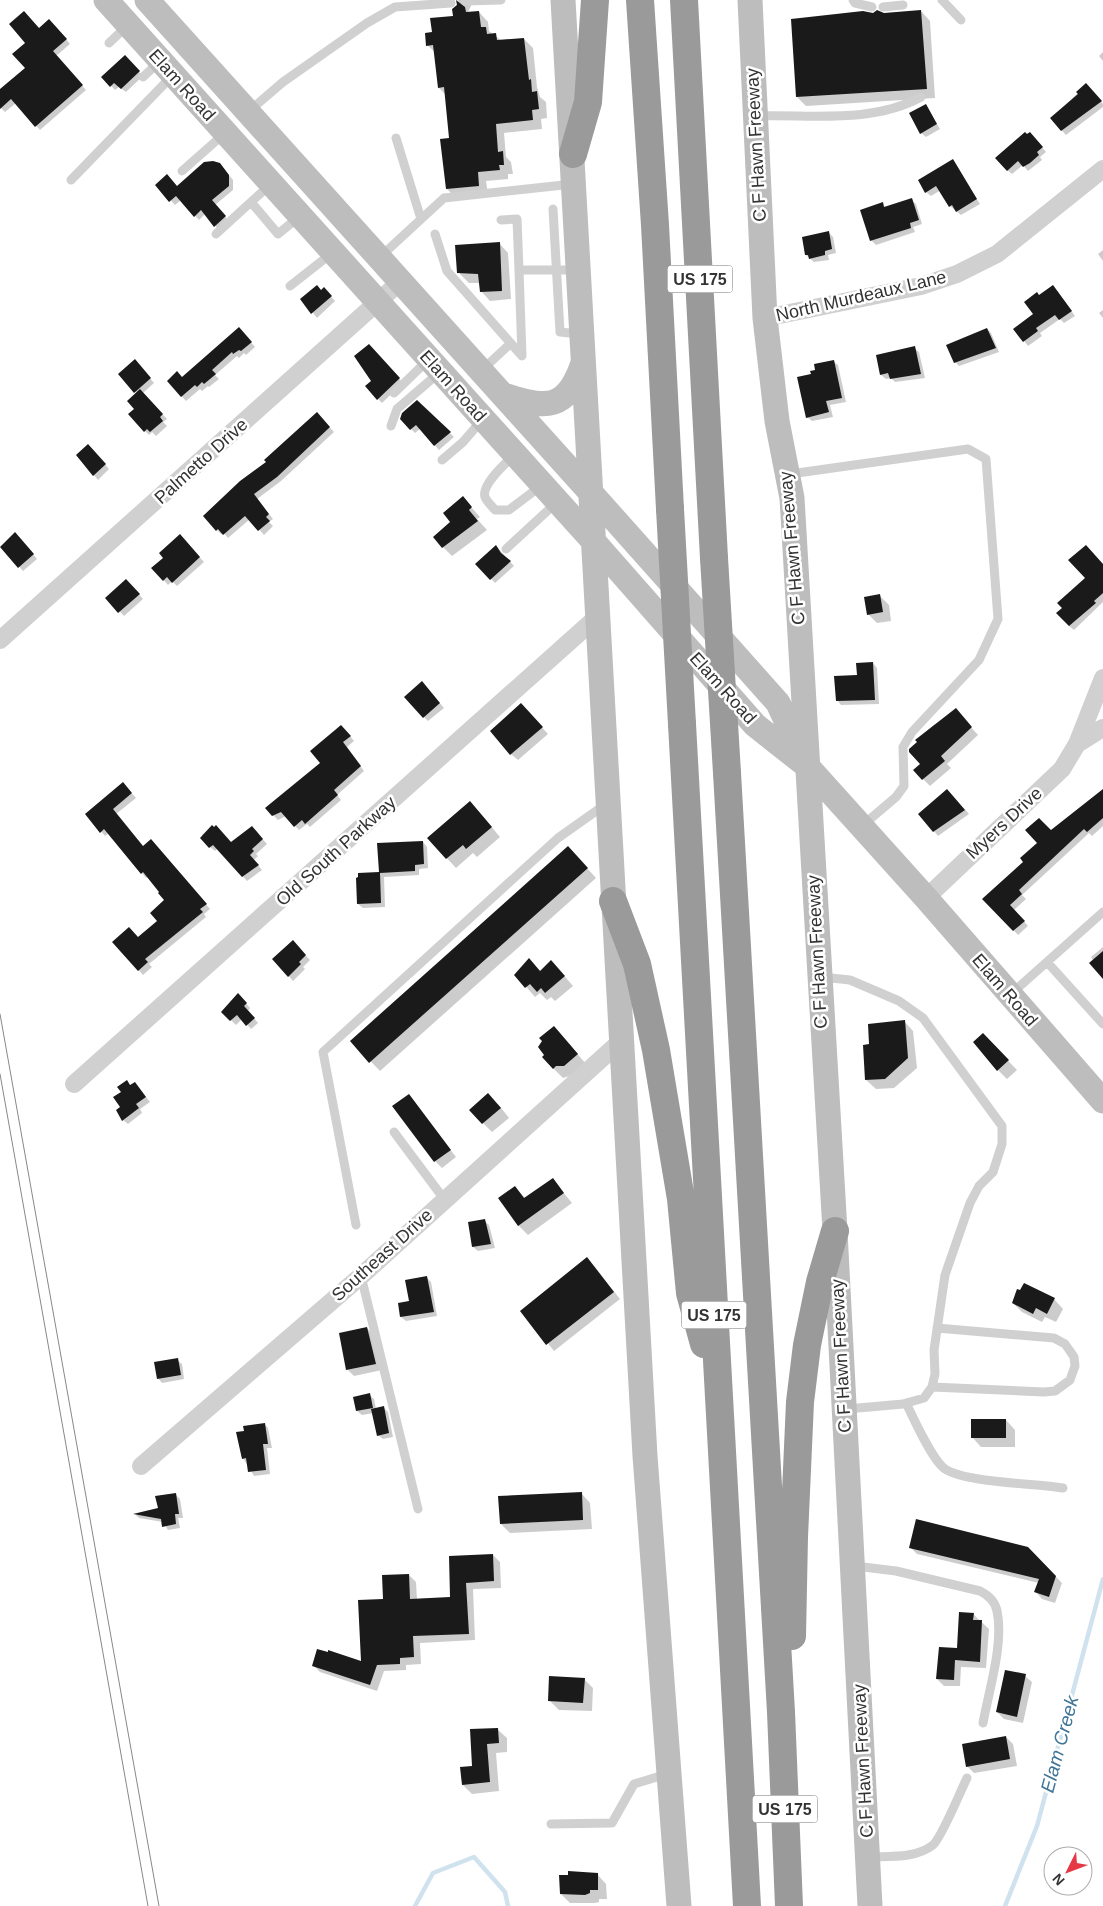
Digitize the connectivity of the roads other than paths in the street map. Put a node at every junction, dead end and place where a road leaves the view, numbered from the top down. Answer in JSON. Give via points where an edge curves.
{"nodes":[{"id":1,"x":106,"y":0,"type":"edge"},
{"id":2,"x":147,"y":0,"type":"edge"},
{"id":3,"x":501,"y":0,"type":"edge"},
{"id":4,"x":563,"y":0,"type":"edge"},
{"id":5,"x":595,"y":0,"type":"edge"},
{"id":6,"x":640,"y":0,"type":"edge"},
{"id":7,"x":684,"y":0,"type":"edge"},
{"id":8,"x":750,"y":0,"type":"edge"},
{"id":9,"x":853,"y":0,"type":"edge"},
{"id":10,"x":942,"y":0,"type":"edge"},
{"id":11,"x":465,"y":1,"type":"dead end"},
{"id":12,"x":451,"y":3,"type":"dead end"},
{"id":13,"x":903,"y":5,"type":"dead end"},
{"id":14,"x":883,"y":6,"type":"dead end"},
{"id":15,"x":872,"y":7,"type":"dead end"},
{"id":16,"x":961,"y":20,"type":"dead end"},
{"id":17,"x":128,"y":25,"type":"junction"},
{"id":18,"x":109,"y":43,"type":"dead end"},
{"id":19,"x":159,"y":71,"type":"junction"},
{"id":20,"x":921,"y":97,"type":"dead end"},
{"id":21,"x":252,"y":116,"type":"junction"},
{"id":22,"x":754,"y":116,"type":"junction"},
{"id":23,"x":229,"y":137,"type":"junction"},
{"id":24,"x":396,"y":138,"type":"dead end"},
{"id":25,"x":573,"y":154,"type":"junction"},
{"id":26,"x":1103,"y":169,"type":"edge"},
{"id":27,"x":182,"y":171,"type":"dead end"},
{"id":28,"x":72,"y":180,"type":"dead end"},
{"id":29,"x":271,"y":184,"type":"junction"},
{"id":30,"x":574,"y":184,"type":"junction"},
{"id":31,"x":251,"y":202,"type":"junction"},
{"id":32,"x":553,"y":209,"type":"dead end"},
{"id":33,"x":300,"y":216,"type":"junction"},
{"id":34,"x":421,"y":219,"type":"junction"},
{"id":35,"x":502,"y":220,"type":"dead end"},
{"id":36,"x":216,"y":234,"type":"dead end"},
{"id":37,"x":435,"y":234,"type":"dead end"},
{"id":38,"x":332,"y":252,"type":"junction"},
{"id":39,"x":380,"y":258,"type":"junction"},
{"id":40,"x":519,"y":270,"type":"junction"},
{"id":41,"x":567,"y":270,"type":"junction"},
{"id":42,"x":401,"y":281,"type":"junction"},
{"id":43,"x":290,"y":286,"type":"dead end"},
{"id":44,"x":378,"y":303,"type":"junction"},
{"id":45,"x":765,"y":318,"type":"junction"},
{"id":46,"x":511,"y":343,"type":"junction"},
{"id":47,"x":584,"y":361,"type":"junction"},
{"id":48,"x":434,"y":365,"type":"junction"},
{"id":49,"x":481,"y":370,"type":"junction"},
{"id":50,"x":394,"y":393,"type":"dead end"},
{"id":51,"x":503,"y":395,"type":"junction"},
{"id":52,"x":483,"y":420,"type":"junction"},
{"id":53,"x":391,"y":426,"type":"dead end"},
{"id":54,"x":515,"y":454,"type":"junction"},
{"id":55,"x":442,"y":460,"type":"dead end"},
{"id":56,"x":787,"y":475,"type":"junction"},
{"id":57,"x":591,"y":492,"type":"junction"},
{"id":58,"x":550,"y":493,"type":"junction"},
{"id":59,"x":595,"y":543,"type":"junction"},
{"id":60,"x":506,"y":549,"type":"dead end"},
{"id":61,"x":597,"y":618,"type":"junction"},
{"id":62,"x":0,"y":640,"type":"edge"},
{"id":63,"x":1103,"y":678,"type":"edge"},
{"id":64,"x":1103,"y":728,"type":"edge"},
{"id":65,"x":1077,"y":744,"type":"junction"},
{"id":66,"x":806,"y":766,"type":"junction"},
{"id":67,"x":608,"y":803,"type":"junction"},
{"id":68,"x":861,"y":826,"type":"junction"},
{"id":69,"x":926,"y":898,"type":"junction"},
{"id":70,"x":613,"y":901,"type":"junction"},
{"id":71,"x":1103,"y":912,"type":"edge"},
{"id":72,"x":1047,"y":962,"type":"junction"},
{"id":73,"x":818,"y":977,"type":"junction"},
{"id":74,"x":1010,"y":996,"type":"junction"},
{"id":75,"x":1103,"y":1024,"type":"edge"},
{"id":76,"x":621,"y":1041,"type":"junction"},
{"id":77,"x":74,"y":1084,"type":"dead end"},
{"id":78,"x":1103,"y":1101,"type":"edge"},
{"id":79,"x":394,"y":1132,"type":"dead end"},
{"id":80,"x":444,"y":1200,"type":"junction"},
{"id":81,"x":356,"y":1225,"type":"dead end"},
{"id":82,"x":835,"y":1231,"type":"junction"},
{"id":83,"x":361,"y":1276,"type":"junction"},
{"id":84,"x":937,"y":1328,"type":"junction"},
{"id":85,"x":932,"y":1387,"type":"junction"},
{"id":86,"x":719,"y":1395,"type":"junction"},
{"id":87,"x":906,"y":1403,"type":"junction"},
{"id":88,"x":844,"y":1409,"type":"junction"},
{"id":89,"x":141,"y":1466,"type":"dead end"},
{"id":90,"x":1063,"y":1488,"type":"dead end"},
{"id":91,"x":418,"y":1509,"type":"dead end"},
{"id":92,"x":852,"y":1566,"type":"junction"},
{"id":93,"x":780,"y":1712,"type":"junction"},
{"id":94,"x":983,"y":1723,"type":"dead end"},
{"id":95,"x":669,"y":1773,"type":"junction"},
{"id":96,"x":967,"y":1778,"type":"dead end"},
{"id":97,"x":551,"y":1824,"type":"dead end"},
{"id":98,"x":868,"y":1856,"type":"junction"},
{"id":99,"x":679,"y":1906,"type":"edge"},
{"id":100,"x":747,"y":1906,"type":"edge"},
{"id":101,"x":789,"y":1906,"type":"edge"},
{"id":102,"x":870,"y":1906,"type":"edge"}],
"edges":[{"from":1,"to":17,"type":"main road","name":"Elam Road"},
{"from":2,"to":21,"type":"main road","name":"Elam Road"},
{"from":3,"to":11,"type":"lane"},
{"from":4,"to":25,"type":"main road"},
{"from":5,"to":25,"type":"highway","via":[[588,102]]},
{"from":6,"to":86,"type":"highway","number":"US 175","bridge":true},
{"from":7,"to":93,"type":"highway","number":"US 175","bridge":true},
{"from":8,"to":22,"type":"main road","name":"C F Hawn Freeway"},
{"from":9,"to":15,"type":"lane"},
{"from":10,"to":16,"type":"lane"},
{"from":12,"to":21,"type":"lane","via":[[394,7],[283,82]]},
{"from":13,"to":14,"type":"lane"},
{"from":17,"to":18,"type":"lane"},
{"from":17,"to":19,"type":"main road","name":"Elam Road"},
{"from":19,"to":23,"type":"main road","name":"Elam Road"},
{"from":19,"to":28,"type":"lane"},
{"from":20,"to":22,"type":"lane","via":[[906,105],[848,116]]},
{"from":21,"to":23,"type":"main road"},
{"from":21,"to":39,"type":"main road","name":"Elam Road"},
{"from":22,"to":45,"type":"main road","name":"C F Hawn Freeway"},
{"from":23,"to":27,"type":"lane"},
{"from":23,"to":29,"type":"main road","name":"Elam Road"},
{"from":24,"to":34,"type":"lane"},
{"from":25,"to":30,"type":"main road"},
{"from":26,"to":45,"type":"street","name":"North Murdeaux Lane","via":[[997,254],[957,274],[921,286]]},
{"from":29,"to":31,"type":"lane"},
{"from":29,"to":33,"type":"main road","name":"Elam Road"},
{"from":30,"to":34,"type":"lane","via":[[444,198]]},
{"from":30,"to":41,"type":"main road"},
{"from":31,"to":33,"type":"lane","via":[[278,234]]},
{"from":31,"to":36,"type":"lane"},
{"from":32,"to":41,"type":"lane"},
{"from":33,"to":38,"type":"main road","name":"Elam Road"},
{"from":34,"to":39,"type":"lane"},
{"from":35,"to":40,"type":"lane","via":[[517,219]]},
{"from":37,"to":46,"type":"lane","via":[[447,271]]},
{"from":38,"to":43,"type":"lane"},
{"from":38,"to":44,"type":"main road","name":"Elam Road"},
{"from":39,"to":42,"type":"main road","name":"Elam Road"},
{"from":40,"to":41,"type":"lane"},
{"from":40,"to":46,"type":"lane","via":[[522,356]]},
{"from":41,"to":47,"type":"main road","via":[[582,334]]},
{"from":42,"to":44,"type":"street","name":"Palmetto Drive"},
{"from":42,"to":49,"type":"main road","name":"Elam Road"},
{"from":44,"to":48,"type":"main road","name":"Elam Road"},
{"from":44,"to":62,"type":"street","name":"Palmetto Drive"},
{"from":45,"to":56,"type":"main road","name":"C F Hawn Freeway"},
{"from":46,"to":49,"type":"lane"},
{"from":47,"to":51,"type":"main road","via":[[571,391],[558,400],[533,405]]},
{"from":47,"to":57,"type":"main road"},
{"from":48,"to":50,"type":"lane"},
{"from":48,"to":52,"type":"main road","name":"Elam Road"},
{"from":48,"to":53,"type":"lane","via":[[398,409]]},
{"from":49,"to":51,"type":"main road","name":"Elam Road"},
{"from":51,"to":57,"type":"main road","name":"Elam Road"},
{"from":52,"to":54,"type":"main road","name":"Elam Road"},
{"from":52,"to":55,"type":"lane"},
{"from":54,"to":58,"type":"main road","name":"Elam Road"},
{"from":54,"to":58,"type":"lane","via":[[485,489],[485,496],[495,510],[509,510]]},
{"from":56,"to":66,"type":"main road","name":"C F Hawn Freeway","via":[[792,498]]},
{"from":56,"to":68,"type":"lane","via":[[968,449],[986,460],[998,619],[979,660],[912,732],[903,747],[904,786],[896,797]]},
{"from":57,"to":59,"type":"main road"},
{"from":57,"to":66,"type":"main road","name":"Elam Road","via":[[778,703]]},
{"from":58,"to":59,"type":"main road","name":"Elam Road"},
{"from":58,"to":60,"type":"lane"},
{"from":59,"to":61,"type":"main road"},
{"from":59,"to":66,"type":"main road","name":"Elam Road","via":[[755,725]]},
{"from":61,"to":67,"type":"main road"},
{"from":61,"to":77,"type":"street","name":"Old South Parkway"},
{"from":63,"to":65,"type":"street","name":"Myers Drive"},
{"from":64,"to":65,"type":"street"},
{"from":65,"to":69,"type":"street","name":"Myers Drive","via":[[1062,769]]},
{"from":66,"to":68,"type":"main road","name":"Elam Road"},
{"from":66,"to":73,"type":"main road","name":"C F Hawn Freeway"},
{"from":67,"to":70,"type":"main road"},
{"from":67,"to":81,"type":"lane","via":[[558,838],[323,1052]]},
{"from":68,"to":69,"type":"main road","name":"Elam Road"},
{"from":69,"to":74,"type":"main road","name":"Elam Road"},
{"from":70,"to":76,"type":"main road"},
{"from":70,"to":86,"type":"highway","via":[[637,964],[656,1050],[681,1198],[690,1292]]},
{"from":71,"to":72,"type":"lane"},
{"from":72,"to":74,"type":"lane"},
{"from":72,"to":75,"type":"lane"},
{"from":73,"to":82,"type":"main road","name":"C F Hawn Freeway"},
{"from":73,"to":84,"type":"lane","via":[[850,980],[899,1001],[923,1018],[1002,1126],[1002,1144],[993,1172],[970,1203],[945,1275]]},
{"from":74,"to":78,"type":"main road","name":"Elam Road"},
{"from":76,"to":80,"type":"street","name":"Southeast Drive"},
{"from":76,"to":95,"type":"main road"},
{"from":79,"to":80,"type":"lane"},
{"from":80,"to":83,"type":"street","name":"Southeast Drive"},
{"from":82,"to":88,"type":"main road","name":"C F Hawn Freeway"},
{"from":82,"to":93,"type":"highway","via":[[820,1282],[800,1402],[793,1629]]},
{"from":83,"to":89,"type":"street","name":"Southeast Drive"},
{"from":83,"to":91,"type":"lane"},
{"from":84,"to":85,"type":"lane"},
{"from":84,"to":85,"type":"lane","via":[[1054,1338],[1065,1344],[1074,1357],[1075,1372],[1062,1387],[1044,1392]]},
{"from":85,"to":87,"type":"lane","via":[[924,1398]]},
{"from":86,"to":100,"type":"highway","number":"US 175"},
{"from":87,"to":88,"type":"lane"},
{"from":87,"to":90,"type":"lane","via":[[923,1437],[946,1470],[982,1479]]},
{"from":88,"to":92,"type":"main road","name":"C F Hawn Freeway"},
{"from":92,"to":94,"type":"lane","via":[[896,1571],[980,1591],[991,1599],[998,1611],[998,1644]]},
{"from":92,"to":98,"type":"main road","name":"C F Hawn Freeway"},
{"from":93,"to":101,"type":"highway","number":"US 175"},
{"from":95,"to":97,"type":"lane","via":[[634,1784],[612,1823]]},
{"from":95,"to":99,"type":"main road"},
{"from":96,"to":98,"type":"lane","via":[[932,1846],[899,1856]]},
{"from":98,"to":102,"type":"main road","name":"C F Hawn Freeway"}]}
